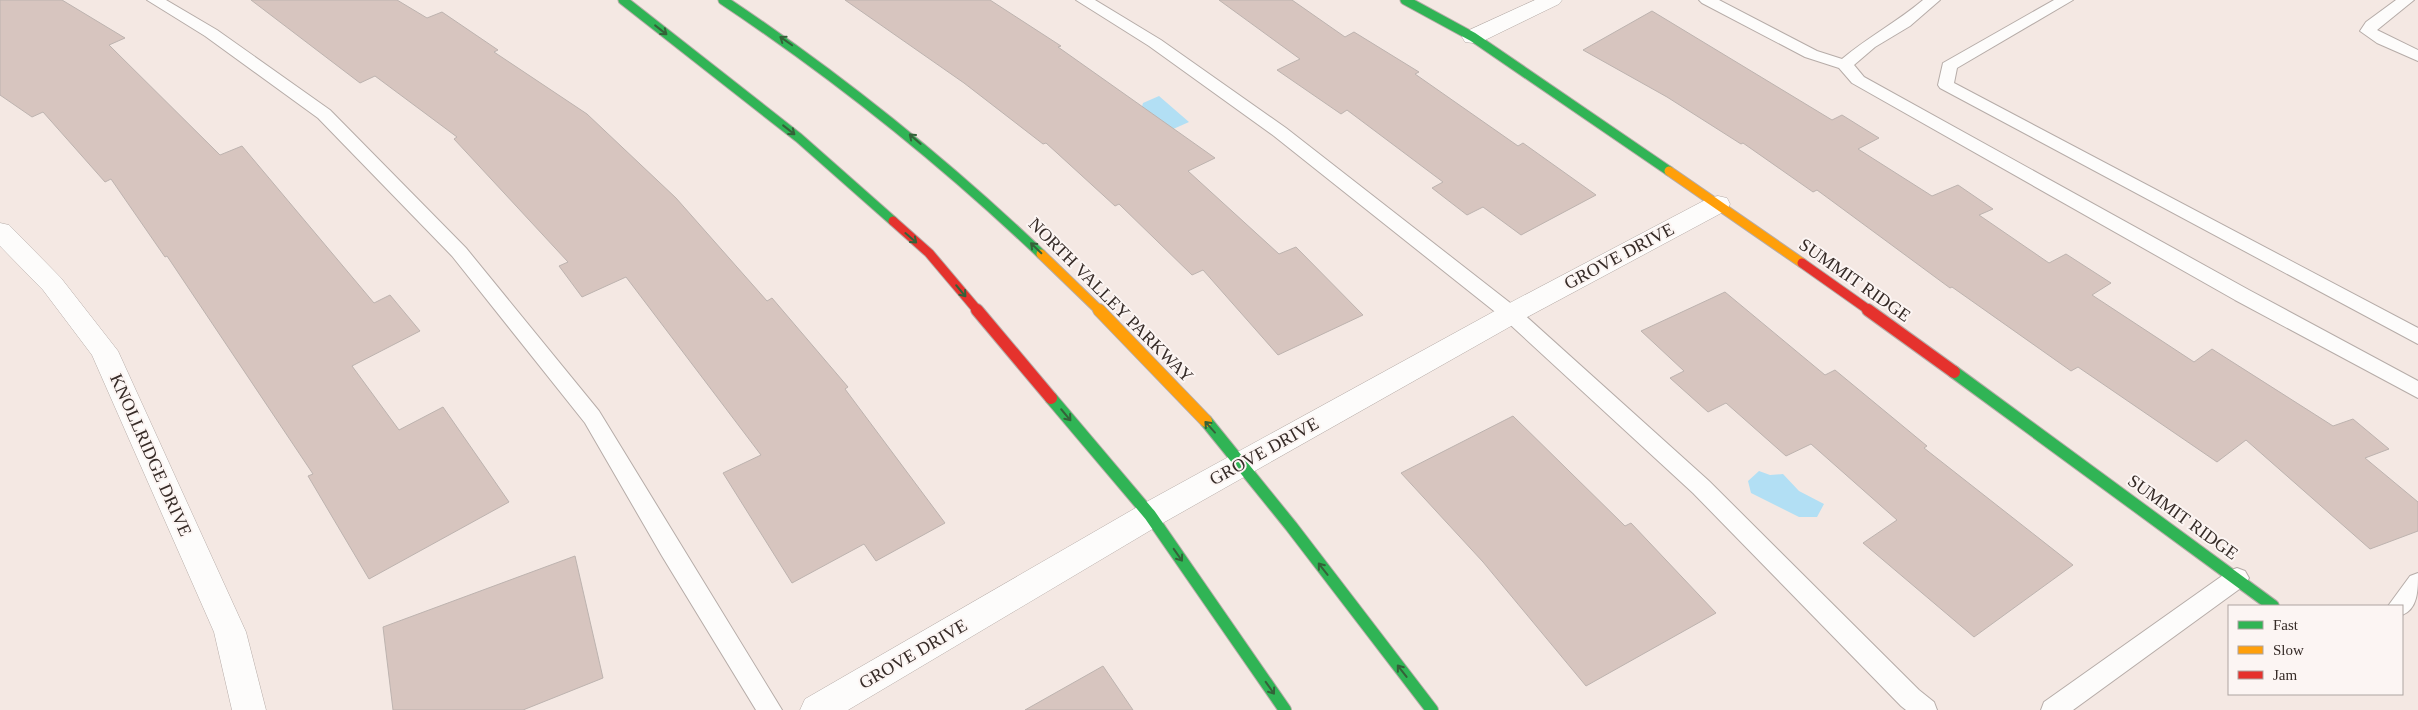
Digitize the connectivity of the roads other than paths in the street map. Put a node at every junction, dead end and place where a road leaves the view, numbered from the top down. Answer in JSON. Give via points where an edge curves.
{"nodes":[{"id":1,"x":155,"y":0,"type":"edge"},
{"id":2,"x":623,"y":0,"type":"edge"},
{"id":3,"x":724,"y":0,"type":"edge"},
{"id":4,"x":1084,"y":0,"type":"edge"},
{"id":5,"x":1405,"y":0,"type":"edge"},
{"id":6,"x":1552,"y":0,"type":"edge"},
{"id":7,"x":1707,"y":0,"type":"edge"},
{"id":8,"x":1932,"y":0,"type":"edge"},
{"id":9,"x":2065,"y":0,"type":"edge"},
{"id":10,"x":2406,"y":0,"type":"edge"},
{"id":11,"x":1474,"y":36,"type":"junction"},
{"id":12,"x":2418,"y":56,"type":"edge"},
{"id":13,"x":1845,"y":65,"type":"junction"},
{"id":14,"x":1718,"y":204,"type":"junction"},
{"id":15,"x":0,"y":231,"type":"edge"},
{"id":16,"x":1511,"y":314,"type":"junction"},
{"id":17,"x":2418,"y":337,"type":"edge"},
{"id":18,"x":2418,"y":390,"type":"edge"},
{"id":19,"x":1242,"y":464,"type":"junction"},
{"id":20,"x":1150,"y":514,"type":"junction"},
{"id":21,"x":2237,"y":578,"type":"junction"},
{"id":22,"x":2418,"y":584,"type":"edge"},
{"id":23,"x":2272,"y":605,"type":"edge"},
{"id":24,"x":2401,"y":605,"type":"edge"},
{"id":25,"x":249,"y":710,"type":"edge"},
{"id":26,"x":770,"y":710,"type":"edge"},
{"id":27,"x":817,"y":710,"type":"edge"},
{"id":28,"x":1285,"y":710,"type":"edge"},
{"id":29,"x":1432,"y":710,"type":"edge"},
{"id":30,"x":1925,"y":710,"type":"edge"},
{"id":31,"x":2053,"y":710,"type":"edge"}],
"edges":[{"from":1,"to":26,"type":"lane","via":[[211,32],[324,114],[459,252],[592,417]]},
{"from":2,"to":20,"type":"street","one_way":true,"via":[[799,138],[929,254]]},
{"from":19,"to":3,"type":"street","name":"NORTH VALLEY PARKWAY","one_way":true,"via":[[1133,342],[1002,215],[878,107]]},
{"from":4,"to":16,"type":"lane","via":[[1155,43],[1280,132]]},
{"from":5,"to":11,"type":"street","name":"SUMMIT RIDGE"},
{"from":6,"to":11,"type":"street"},
{"from":7,"to":13,"type":"lane","via":[[1811,54]]},
{"from":8,"to":13,"type":"lane"},
{"from":9,"to":17,"type":"lane","via":[[1949,66],[1946,85]]},
{"from":10,"to":12,"type":"lane","via":[[2371,25],[2368,31]]},
{"from":11,"to":14,"type":"street","name":"SUMMIT RIDGE"},
{"from":13,"to":18,"type":"lane","via":[[1858,80],[1894,102]]},
{"from":14,"to":16,"type":"street","name":"GROVE DRIVE"},
{"from":14,"to":21,"type":"street","name":"SUMMIT RIDGE"},
{"from":15,"to":25,"type":"street","name":"KNOLLRIDGE DRIVE","via":[[52,284],[104,351],[230,632]]},
{"from":16,"to":19,"type":"street","name":"GROVE DRIVE"},
{"from":16,"to":30,"type":"lane","via":[[1701,487]]},
{"from":19,"to":20,"type":"street","name":"GROVE DRIVE"},
{"from":29,"to":19,"type":"street","name":"NORTH VALLEY PARKWAY","one_way":true},
{"from":20,"to":27,"type":"street","name":"GROVE DRIVE"},
{"from":20,"to":28,"type":"street","one_way":true},
{"from":21,"to":23,"type":"street","name":"SUMMIT RIDGE"},
{"from":21,"to":31,"type":"lane"},
{"from":22,"to":24,"type":"lane"}]}
